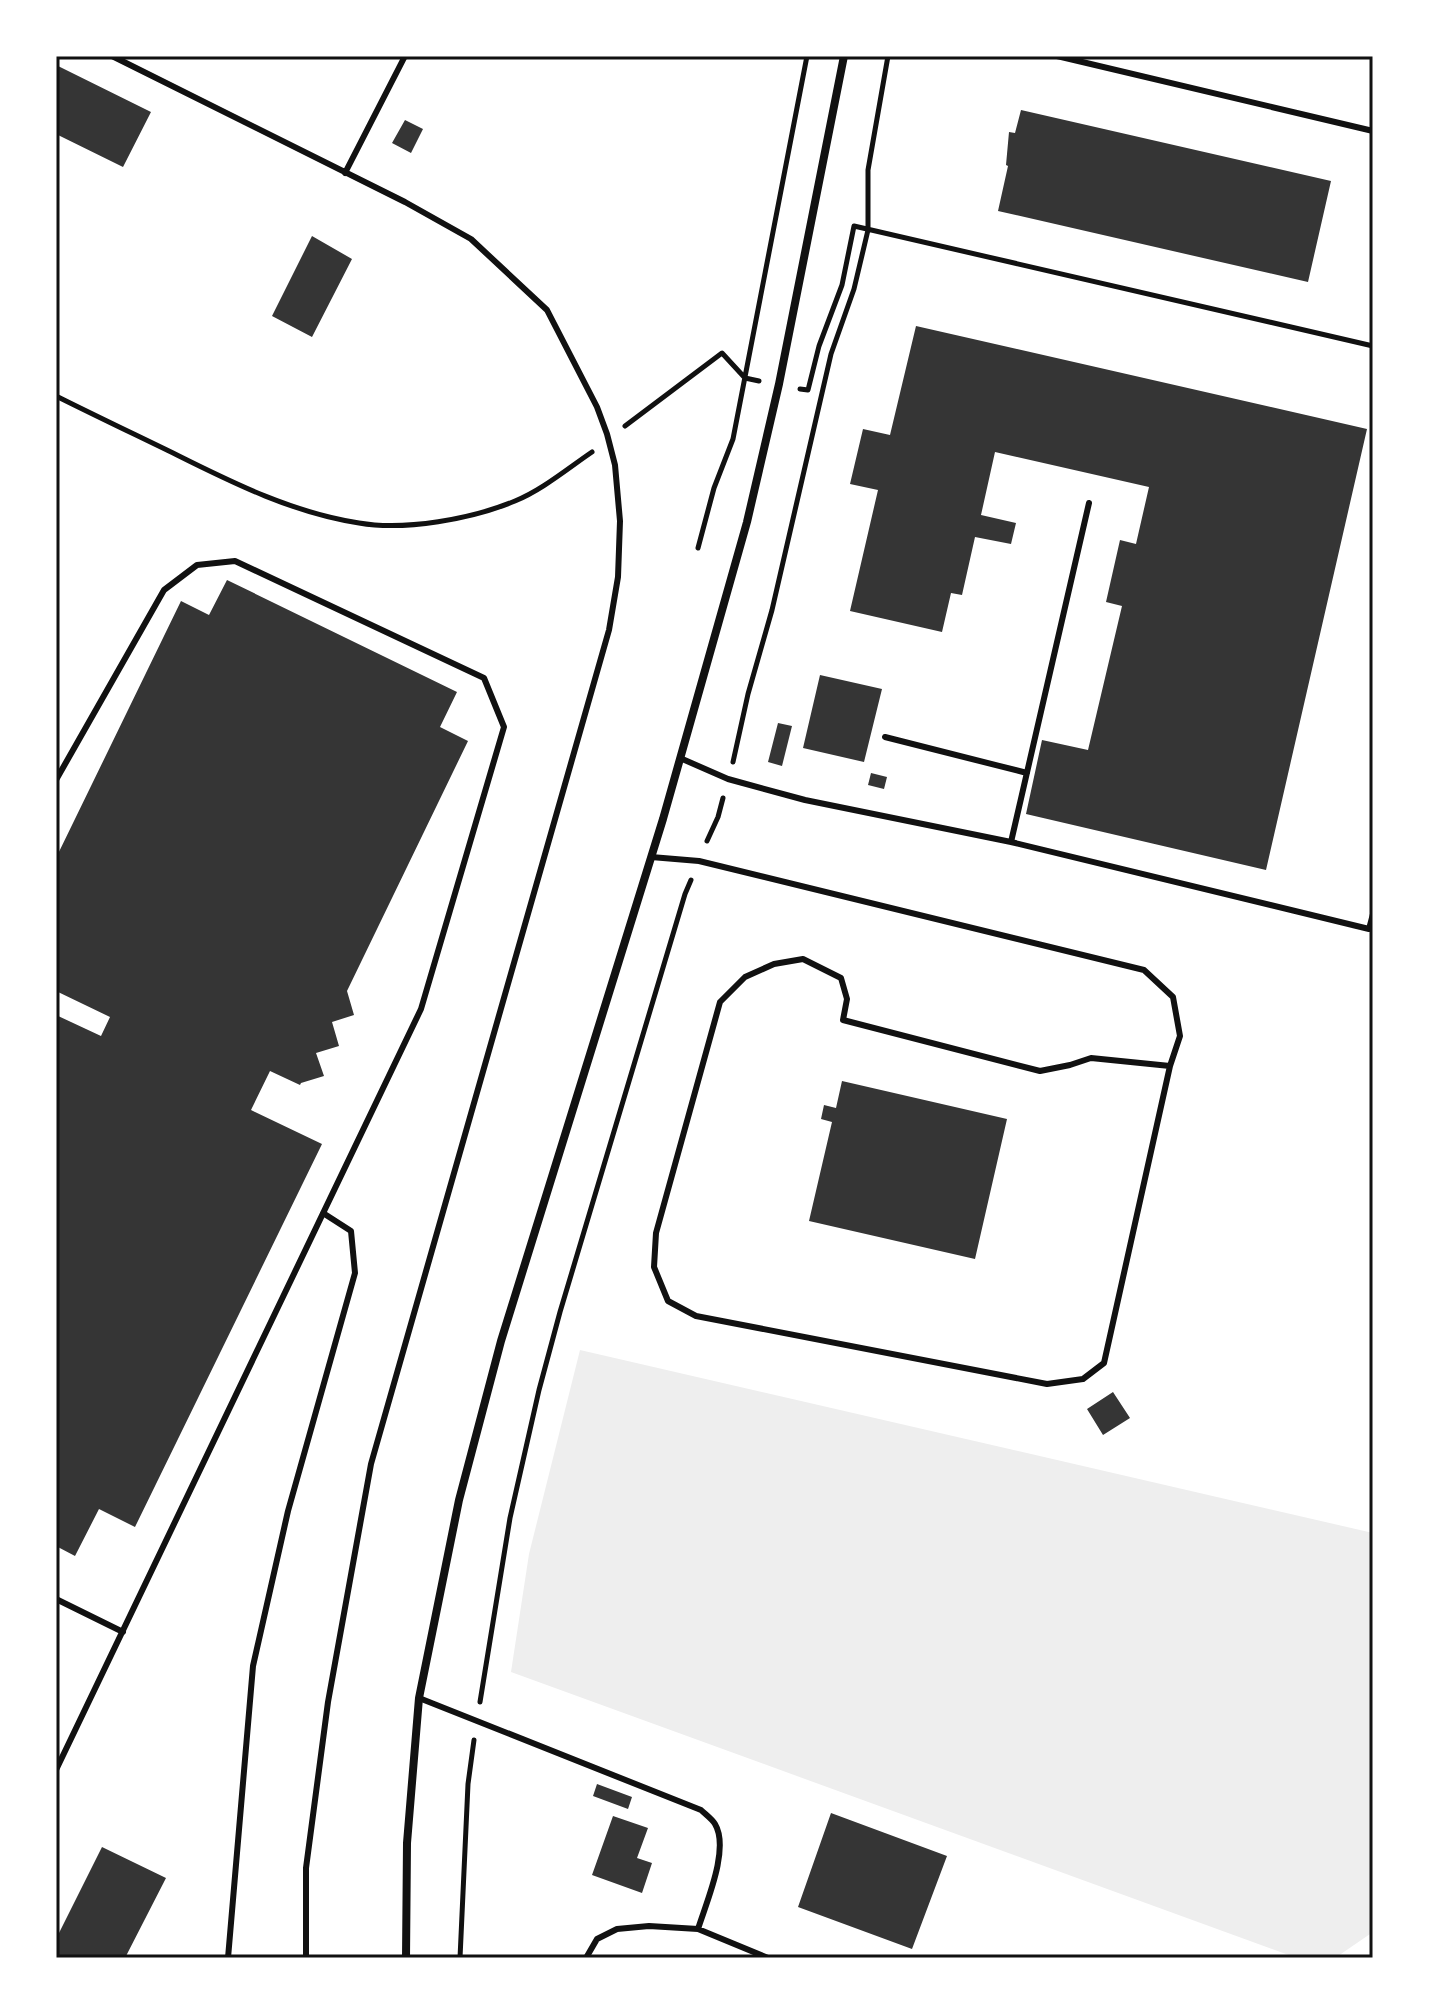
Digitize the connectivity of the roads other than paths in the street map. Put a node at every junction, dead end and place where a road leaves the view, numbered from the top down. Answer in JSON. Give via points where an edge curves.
{"nodes":[{"id":1,"x":112,"y":56,"type":"edge"},
{"id":2,"x":405,"y":56,"type":"edge"},
{"id":3,"x":844,"y":56,"type":"edge"},
{"id":4,"x":1057,"y":56,"type":"edge"},
{"id":5,"x":1373,"y":131,"type":"edge"},
{"id":6,"x":345,"y":173,"type":"junction"},
{"id":7,"x":1089,"y":503,"type":"dead end"},
{"id":8,"x":885,"y":737,"type":"dead end"},
{"id":9,"x":680,"y":758,"type":"junction"},
{"id":10,"x":1027,"y":773,"type":"junction"},
{"id":11,"x":56,"y":780,"type":"edge"},
{"id":12,"x":1011,"y":842,"type":"junction"},
{"id":13,"x":651,"y":857,"type":"junction"},
{"id":14,"x":1373,"y":914,"type":"edge"},
{"id":15,"x":1170,"y":1066,"type":"junction"},
{"id":16,"x":323,"y":1213,"type":"junction"},
{"id":17,"x":56,"y":1599,"type":"edge"},
{"id":18,"x":123,"y":1632,"type":"junction"},
{"id":19,"x":419,"y":1698,"type":"junction"},
{"id":20,"x":56,"y":1770,"type":"edge"},
{"id":21,"x":698,"y":1929,"type":"junction"},
{"id":22,"x":228,"y":1958,"type":"edge"},
{"id":23,"x":306,"y":1958,"type":"edge"},
{"id":24,"x":406,"y":1958,"type":"edge"},
{"id":25,"x":586,"y":1958,"type":"edge"},
{"id":26,"x":768,"y":1958,"type":"edge"}],
"edges":[{"from":1,"to":6,"type":"lane"},
{"from":2,"to":6,"type":"lane"},
{"from":3,"to":9,"type":"street","via":[[747,522]]},
{"from":4,"to":5,"type":"lane"},
{"from":6,"to":23,"type":"lane","via":[[471,239],[547,310],[607,434],[620,521],[609,630],[371,1464],[328,1702],[306,1868]]},
{"from":7,"to":10,"type":"lane"},
{"from":8,"to":10,"type":"lane"},
{"from":9,"to":12,"type":"lane","via":[[728,779],[805,800]]},
{"from":9,"to":13,"type":"street"},
{"from":10,"to":12,"type":"lane"},
{"from":11,"to":16,"type":"lane","via":[[164,590],[197,565],[235,561],[484,678],[504,727],[421,1009]]},
{"from":12,"to":14,"type":"lane","via":[[1369,929]]},
{"from":13,"to":15,"type":"lane","via":[[699,861],[1144,970],[1173,997],[1180,1036]]},
{"from":13,"to":19,"type":"street","via":[[501,1341],[459,1500]]},
{"from":15,"to":15,"type":"lane","via":[[1104,1363],[1083,1379],[1047,1384],[696,1316],[668,1301],[654,1267],[656,1233],[720,1002],[745,977],[803,959],[841,978],[847,999],[843,1020],[1040,1071],[1091,1058]]},
{"from":16,"to":18,"type":"lane"},
{"from":16,"to":22,"type":"lane","via":[[351,1231],[355,1273],[288,1511],[253,1666]]},
{"from":17,"to":18,"type":"lane"},
{"from":18,"to":20,"type":"lane"},
{"from":19,"to":21,"type":"lane","via":[[701,1810],[716,1824],[719,1863]]},
{"from":19,"to":24,"type":"street","via":[[407,1843]]},
{"from":21,"to":25,"type":"lane","via":[[617,1929],[597,1939]]},
{"from":21,"to":26,"type":"lane"}]}
